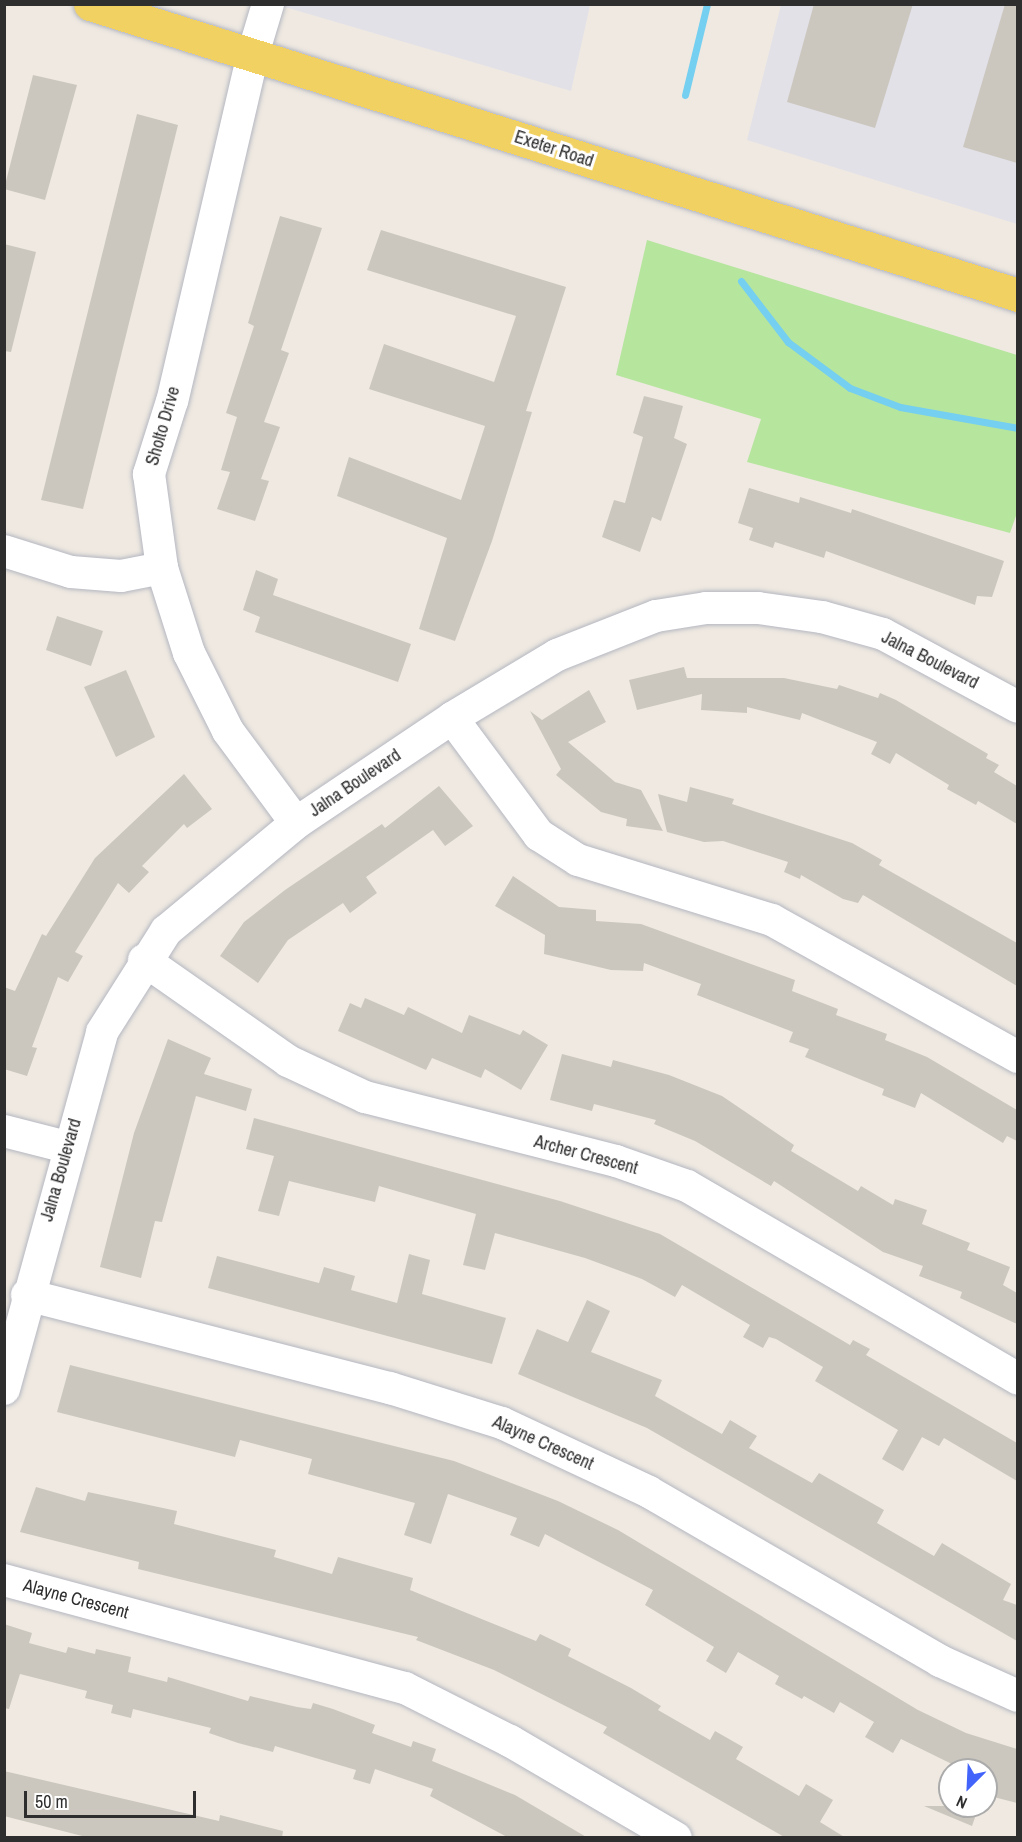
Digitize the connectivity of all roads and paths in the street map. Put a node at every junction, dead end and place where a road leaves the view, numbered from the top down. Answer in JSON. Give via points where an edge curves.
{"nodes":[{"id":1,"x":90,"y":4,"type":"edge"},
{"id":2,"x":268,"y":4,"type":"edge"},
{"id":3,"x":253,"y":54,"type":"junction"},
{"id":4,"x":1017,"y":295,"type":"edge"},
{"id":5,"x":4,"y":550,"type":"edge"},
{"id":6,"x":162,"y":568,"type":"junction"},
{"id":7,"x":1017,"y":707,"type":"edge"},
{"id":8,"x":452,"y":718,"type":"junction"},
{"id":9,"x":296,"y":823,"type":"junction"},
{"id":10,"x":144,"y":960,"type":"junction"},
{"id":11,"x":1017,"y":1058,"type":"edge"},
{"id":12,"x":4,"y":1131,"type":"edge"},
{"id":13,"x":67,"y":1147,"type":"junction"},
{"id":14,"x":27,"y":1295,"type":"junction"},
{"id":15,"x":1017,"y":1379,"type":"edge"},
{"id":16,"x":4,"y":1389,"type":"edge"},
{"id":17,"x":4,"y":1580,"type":"edge"},
{"id":18,"x":1017,"y":1696,"type":"edge"},
{"id":19,"x":676,"y":1838,"type":"edge"}],
"edges":[{"from":1,"to":3,"type":"main road","name":"Exeter Road"},
{"from":2,"to":3,"type":"street","name":"Sholto Drive"},
{"from":3,"to":4,"type":"main road","name":"Exeter Road"},
{"from":3,"to":6,"type":"street","name":"Sholto Drive","via":[[171,401],[149,474]]},
{"from":5,"to":6,"type":"street","via":[[81,573],[120,576]]},
{"from":6,"to":9,"type":"street","name":"Sholto Drive","via":[[189,653],[228,731]]},
{"from":7,"to":8,"type":"street","name":"Jalna Boulevard","via":[[883,634],[780,611],[706,608],[656,616],[557,655]]},
{"from":8,"to":9,"type":"street","name":"Jalna Boulevard"},
{"from":8,"to":11,"type":"street","via":[[539,835],[578,860],[772,920]]},
{"from":9,"to":10,"type":"street","name":"Jalna Boulevard","via":[[166,931]]},
{"from":10,"to":13,"type":"street","name":"Jalna Boulevard","via":[[102,1032]]},
{"from":10,"to":15,"type":"street","name":"Archer Crescent","via":[[288,1061],[365,1097],[616,1161],[687,1186]]},
{"from":12,"to":13,"type":"street"},
{"from":13,"to":14,"type":"street","name":"Jalna Boulevard"},
{"from":14,"to":16,"type":"street","name":"Jalna Boulevard"},
{"from":14,"to":18,"type":"street","name":"Alayne Crescent","via":[[390,1388],[502,1423],[649,1492],[940,1661]]},
{"from":17,"to":19,"type":"street","name":"Alayne Crescent","via":[[405,1688],[510,1741]]}]}
